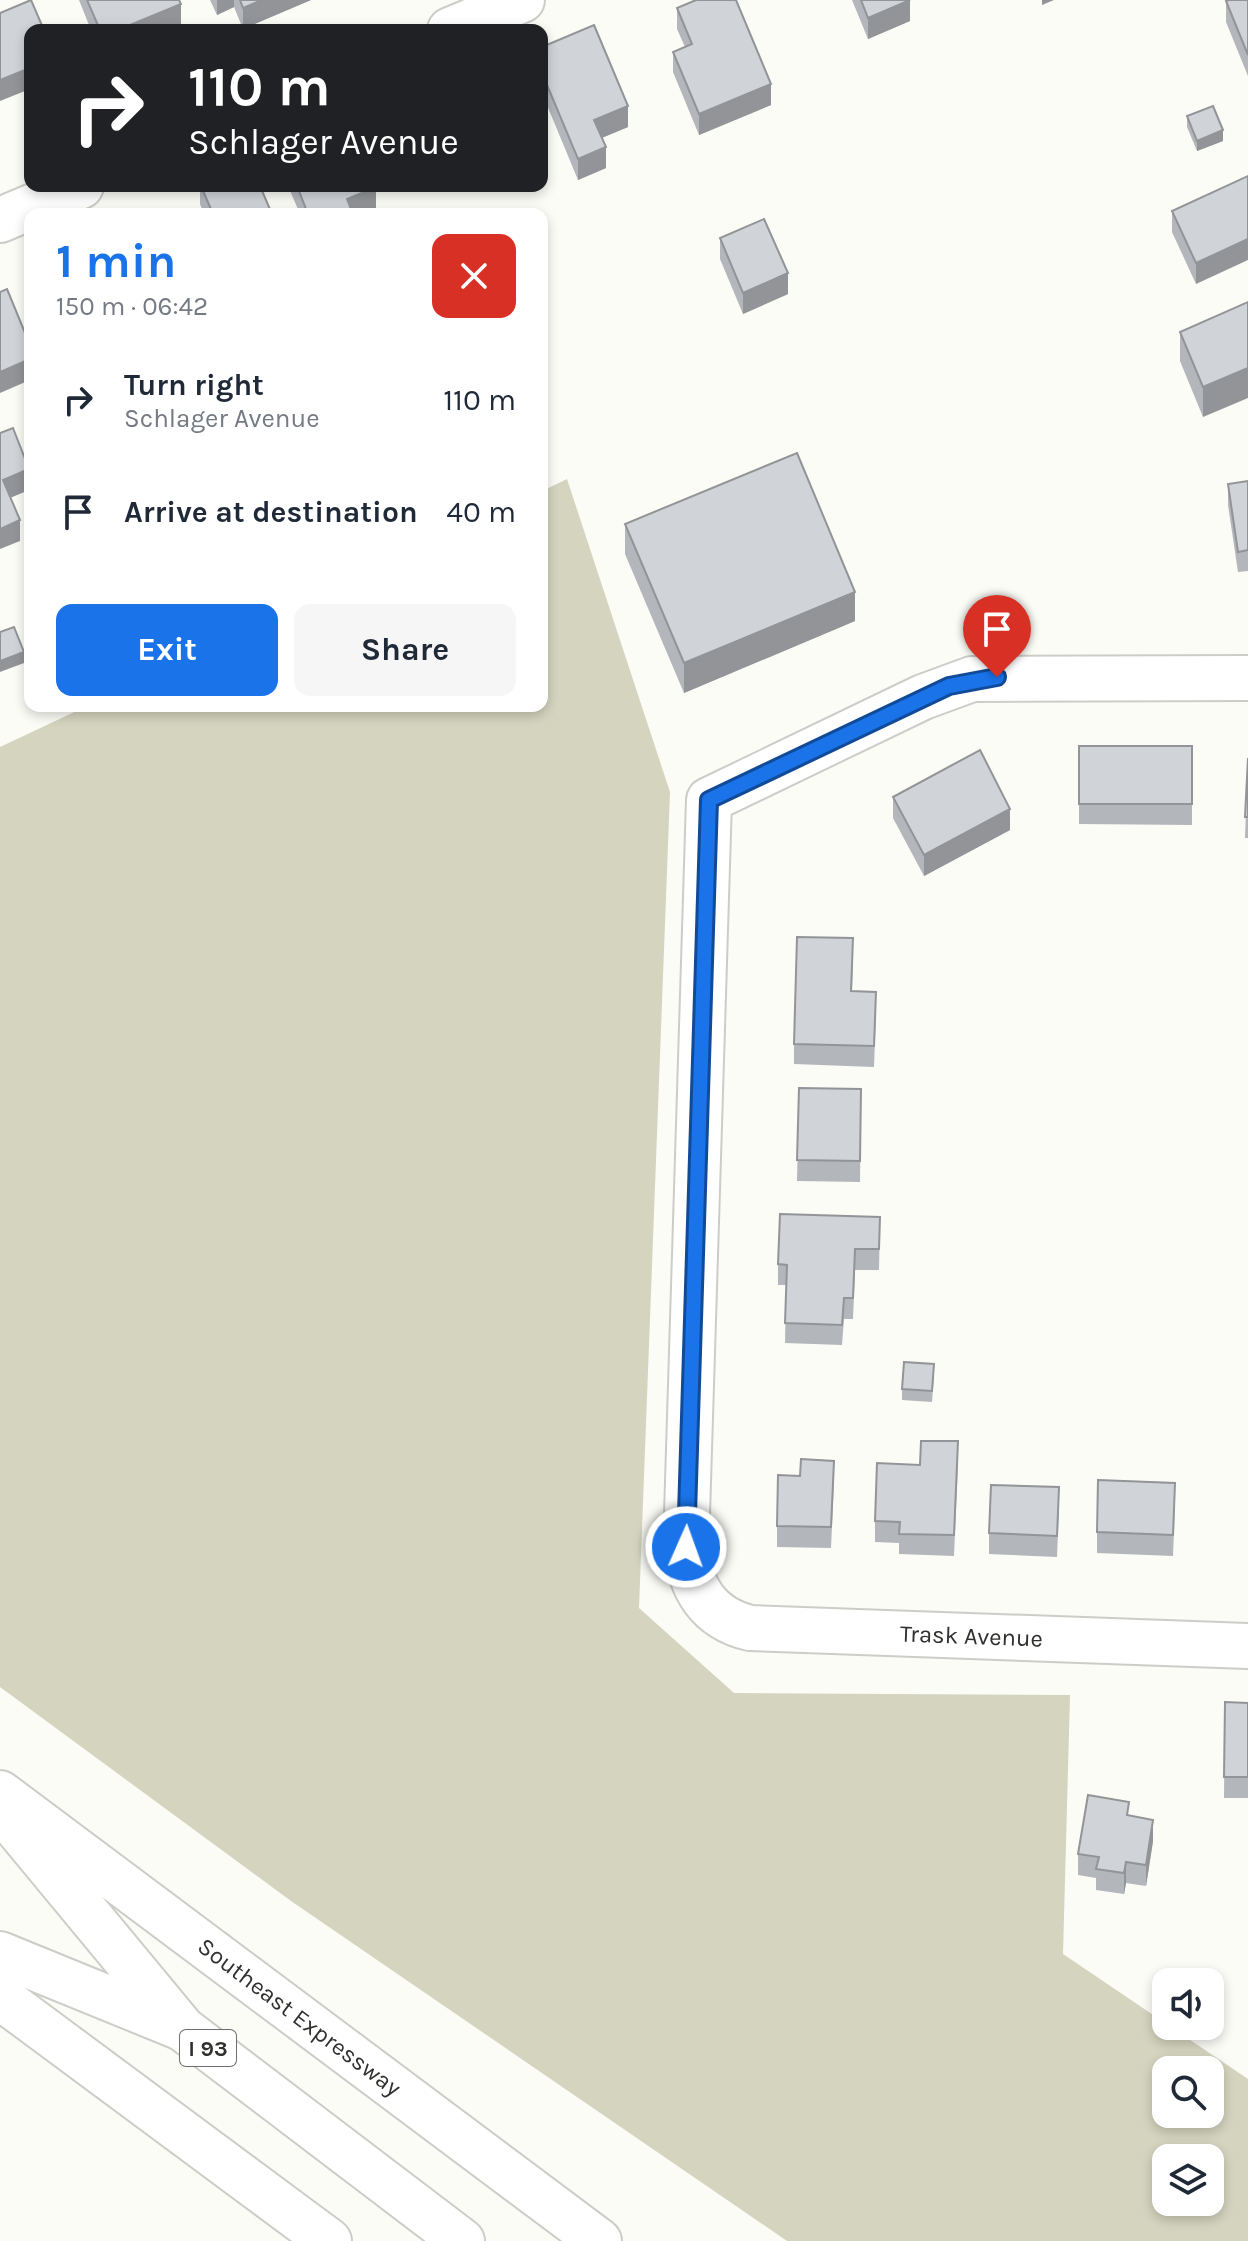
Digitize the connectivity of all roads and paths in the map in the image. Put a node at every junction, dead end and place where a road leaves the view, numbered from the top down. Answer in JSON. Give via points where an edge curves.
{"nodes":[{"id":1,"x":522,"y":0,"type":"edge"},
{"id":2,"x":464,"y":24,"type":"edge"},
{"id":3,"x":67,"y":192,"type":"edge"},
{"id":4,"x":29,"y":208,"type":"edge"},
{"id":5,"x":24,"y":210,"type":"edge"},
{"id":6,"x":0,"y":220,"type":"edge"},
{"id":7,"x":1248,"y":678,"type":"edge"},
{"id":8,"x":1248,"y":1646,"type":"edge"},
{"id":9,"x":0,"y":1793,"type":"edge"},
{"id":10,"x":0,"y":1807,"type":"edge"},
{"id":11,"x":0,"y":1954,"type":"edge"},
{"id":12,"x":0,"y":1997,"type":"edge"},
{"id":13,"x":183,"y":2029,"type":"junction"},
{"id":14,"x":329,"y":2241,"type":"edge"},
{"id":15,"x":462,"y":2241,"type":"edge"},
{"id":16,"x":491,"y":2241,"type":"edge"},
{"id":17,"x":599,"y":2241,"type":"edge"}],
"edges":[{"from":1,"to":2,"type":"main road"},
{"from":3,"to":4,"type":"main road"},
{"from":5,"to":6,"type":"main road"},
{"from":7,"to":8,"type":"main road","name":"Trask Avenue","via":[[972,679],[923,697],[709,800],[686,1547],[694,1588],[705,1602],[733,1624],[750,1628]]},
{"from":9,"to":17,"type":"main road","name":"Southeast Expressway"},
{"from":10,"to":13,"type":"main road","number":"I 93"},
{"from":11,"to":13,"type":"main road","number":"I 93"},
{"from":12,"to":14,"type":"main road"},
{"from":13,"to":15,"type":"main road","number":"I 93"},
{"from":13,"to":16,"type":"main road","number":"I 93"}]}
